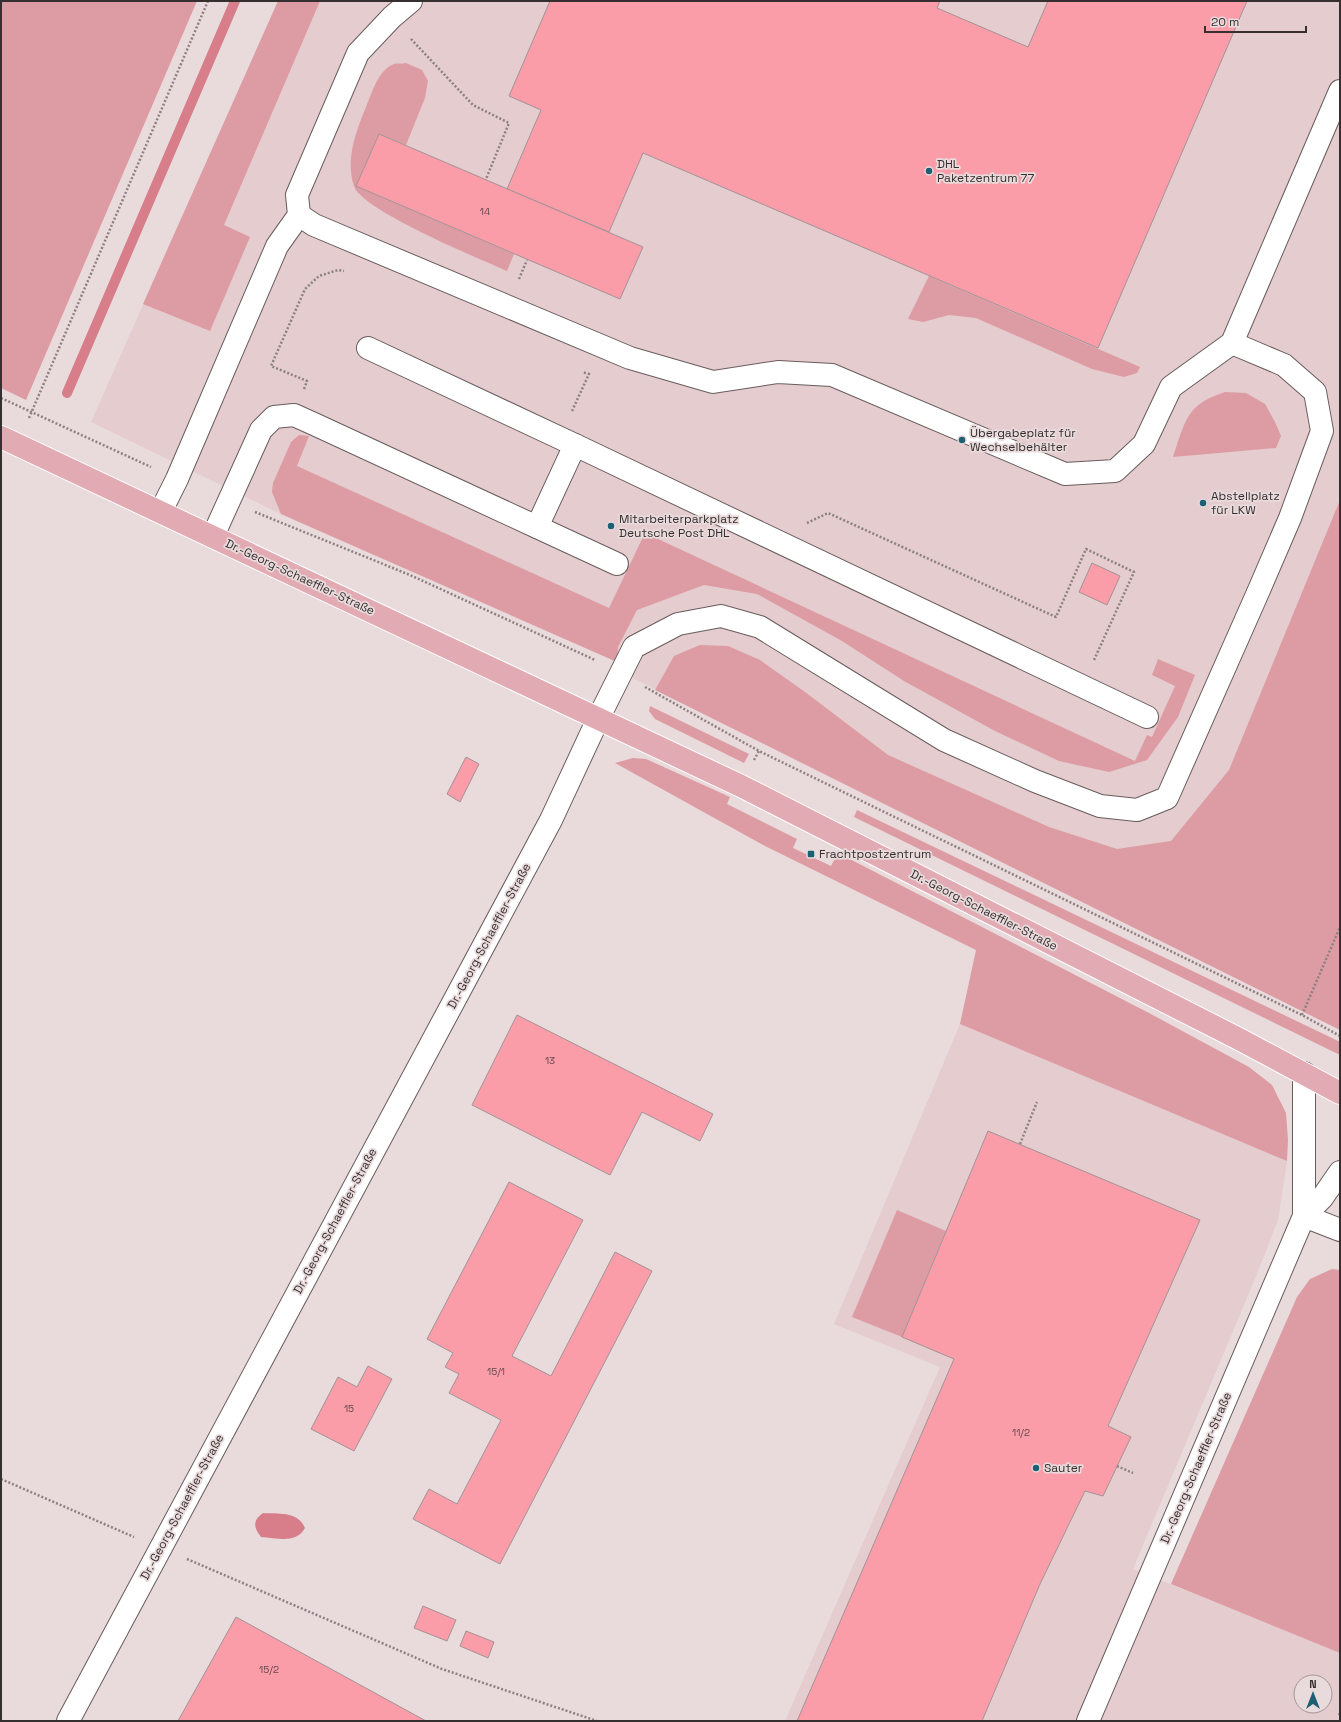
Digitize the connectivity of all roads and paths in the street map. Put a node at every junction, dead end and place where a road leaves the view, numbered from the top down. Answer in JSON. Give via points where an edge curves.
{"nodes":[{"id":1,"x":208,"y":1,"type":"edge"},
{"id":2,"x":411,"y":1,"type":"edge"},
{"id":3,"x":392,"y":17,"type":"junction"},
{"id":4,"x":1340,"y":91,"type":"edge"},
{"id":5,"x":486,"y":179,"type":"dead end"},
{"id":6,"x":299,"y":215,"type":"junction"},
{"id":7,"x":345,"y":271,"type":"dead end"},
{"id":8,"x":1232,"y":342,"type":"junction"},
{"id":9,"x":368,"y":348,"type":"dead end"},
{"id":10,"x":575,"y":368,"type":"dead end"},
{"id":11,"x":1,"y":398,"type":"edge"},
{"id":12,"x":32,"y":412,"type":"junction"},
{"id":13,"x":571,"y":414,"type":"dead end"},
{"id":14,"x":294,"y":415,"type":"junction"},
{"id":15,"x":9,"y":440,"type":"edge"},
{"id":16,"x":575,"y":445,"type":"junction"},
{"id":17,"x":177,"y":479,"type":"junction"},
{"id":18,"x":228,"y":501,"type":"junction"},
{"id":19,"x":161,"y":511,"type":"junction"},
{"id":20,"x":803,"y":525,"type":"dead end"},
{"id":21,"x":537,"y":527,"type":"junction"},
{"id":22,"x":213,"y":536,"type":"junction"},
{"id":23,"x":617,"y":564,"type":"dead end"},
{"id":24,"x":621,"y":672,"type":"junction"},
{"id":25,"x":1082,"y":686,"type":"junction"},
{"id":26,"x":1147,"y":717,"type":"dead end"},
{"id":27,"x":598,"y":719,"type":"junction"},
{"id":28,"x":1340,"y":927,"type":"edge"},
{"id":29,"x":1302,"y":1015,"type":"junction"},
{"id":30,"x":1340,"y":1036,"type":"edge"},
{"id":31,"x":1304,"y":1073,"type":"junction"},
{"id":32,"x":1340,"y":1093,"type":"edge"},
{"id":33,"x":1037,"y":1102,"type":"dead end"},
{"id":34,"x":1020,"y":1144,"type":"dead end"},
{"id":35,"x":1340,"y":1172,"type":"edge"},
{"id":36,"x":1304,"y":1216,"type":"junction"},
{"id":37,"x":1340,"y":1230,"type":"edge"},
{"id":38,"x":1117,"y":1466,"type":"dead end"},
{"id":39,"x":1133,"y":1473,"type":"dead end"},
{"id":40,"x":1,"y":1479,"type":"edge"},
{"id":41,"x":160,"y":1548,"type":"junction"},
{"id":42,"x":68,"y":1721,"type":"edge"},
{"id":43,"x":597,"y":1721,"type":"edge"},
{"id":44,"x":1088,"y":1721,"type":"edge"}],
"edges":[{"from":1,"to":12,"type":"path"},
{"from":2,"to":3,"type":"lane"},
{"from":3,"to":5,"type":"path","via":[[473,105],[509,123]]},
{"from":3,"to":6,"type":"lane","via":[[358,53],[297,195]]},
{"from":4,"to":8,"type":"lane"},
{"from":6,"to":8,"type":"lane","via":[[314,225],[630,358],[713,382],[778,372],[832,375],[1066,474],[1115,471],[1144,444],[1171,387]]},
{"from":6,"to":17,"type":"lane","via":[[277,246]]},
{"from":7,"to":14,"type":"path","via":[[338,270],[319,276],[305,289],[271,366],[308,381]]},
{"from":8,"to":24,"type":"lane","via":[[1284,365],[1314,392],[1322,431],[1290,518],[1167,798],[1137,810],[1100,806],[1035,781],[944,740],[760,627],[721,616],[678,624],[634,647]]},
{"from":9,"to":16,"type":"lane"},
{"from":10,"to":13,"type":"path","via":[[589,374]]},
{"from":11,"to":12,"type":"path"},
{"from":12,"to":15,"type":"path"},
{"from":12,"to":17,"type":"path"},
{"from":14,"to":18,"type":"lane","via":[[274,417],[261,430]]},
{"from":14,"to":21,"type":"lane"},
{"from":15,"to":19,"type":"main road","name":"Dr.-Georg-Schaeffler-Straße"},
{"from":16,"to":21,"type":"lane"},
{"from":16,"to":25,"type":"lane"},
{"from":17,"to":19,"type":"lane"},
{"from":18,"to":22,"type":"lane"},
{"from":18,"to":24,"type":"path","via":[[410,575]]},
{"from":19,"to":22,"type":"main road","name":"Dr.-Georg-Schaeffler-Straße"},
{"from":20,"to":25,"type":"path","via":[[828,513],[1056,617],[1086,550],[1134,572]]},
{"from":21,"to":23,"type":"lane"},
{"from":22,"to":27,"type":"main road","name":"Dr.-Georg-Schaeffler-Straße"},
{"from":24,"to":27,"type":"lane"},
{"from":24,"to":29,"type":"path","via":[[759,751]]},
{"from":25,"to":26,"type":"lane"},
{"from":27,"to":31,"type":"main road","name":"Dr.-Georg-Schaeffler-Straße","via":[[741,786]]},
{"from":27,"to":41,"type":"lane","name":"Dr.-Georg-Schaeffler-Straße","via":[[551,820]]},
{"from":28,"to":29,"type":"path"},
{"from":29,"to":30,"type":"path"},
{"from":31,"to":32,"type":"main road","name":"Dr.-Georg-Schaeffler-Straße"},
{"from":31,"to":36,"type":"lane","name":"Dr.-Georg-Schaeffler-Straße"},
{"from":33,"to":34,"type":"path"},
{"from":35,"to":36,"type":"lane","name":"Dr.-Georg-Schaeffler-Straße","via":[[1322,1198]]},
{"from":36,"to":37,"type":"lane"},
{"from":36,"to":44,"type":"lane","name":"Dr.-Georg-Schaeffler-Straße"},
{"from":38,"to":39,"type":"path"},
{"from":40,"to":41,"type":"path"},
{"from":41,"to":42,"type":"lane","name":"Dr.-Georg-Schaeffler-Straße"},
{"from":41,"to":43,"type":"path","via":[[442,1669]]}]}
